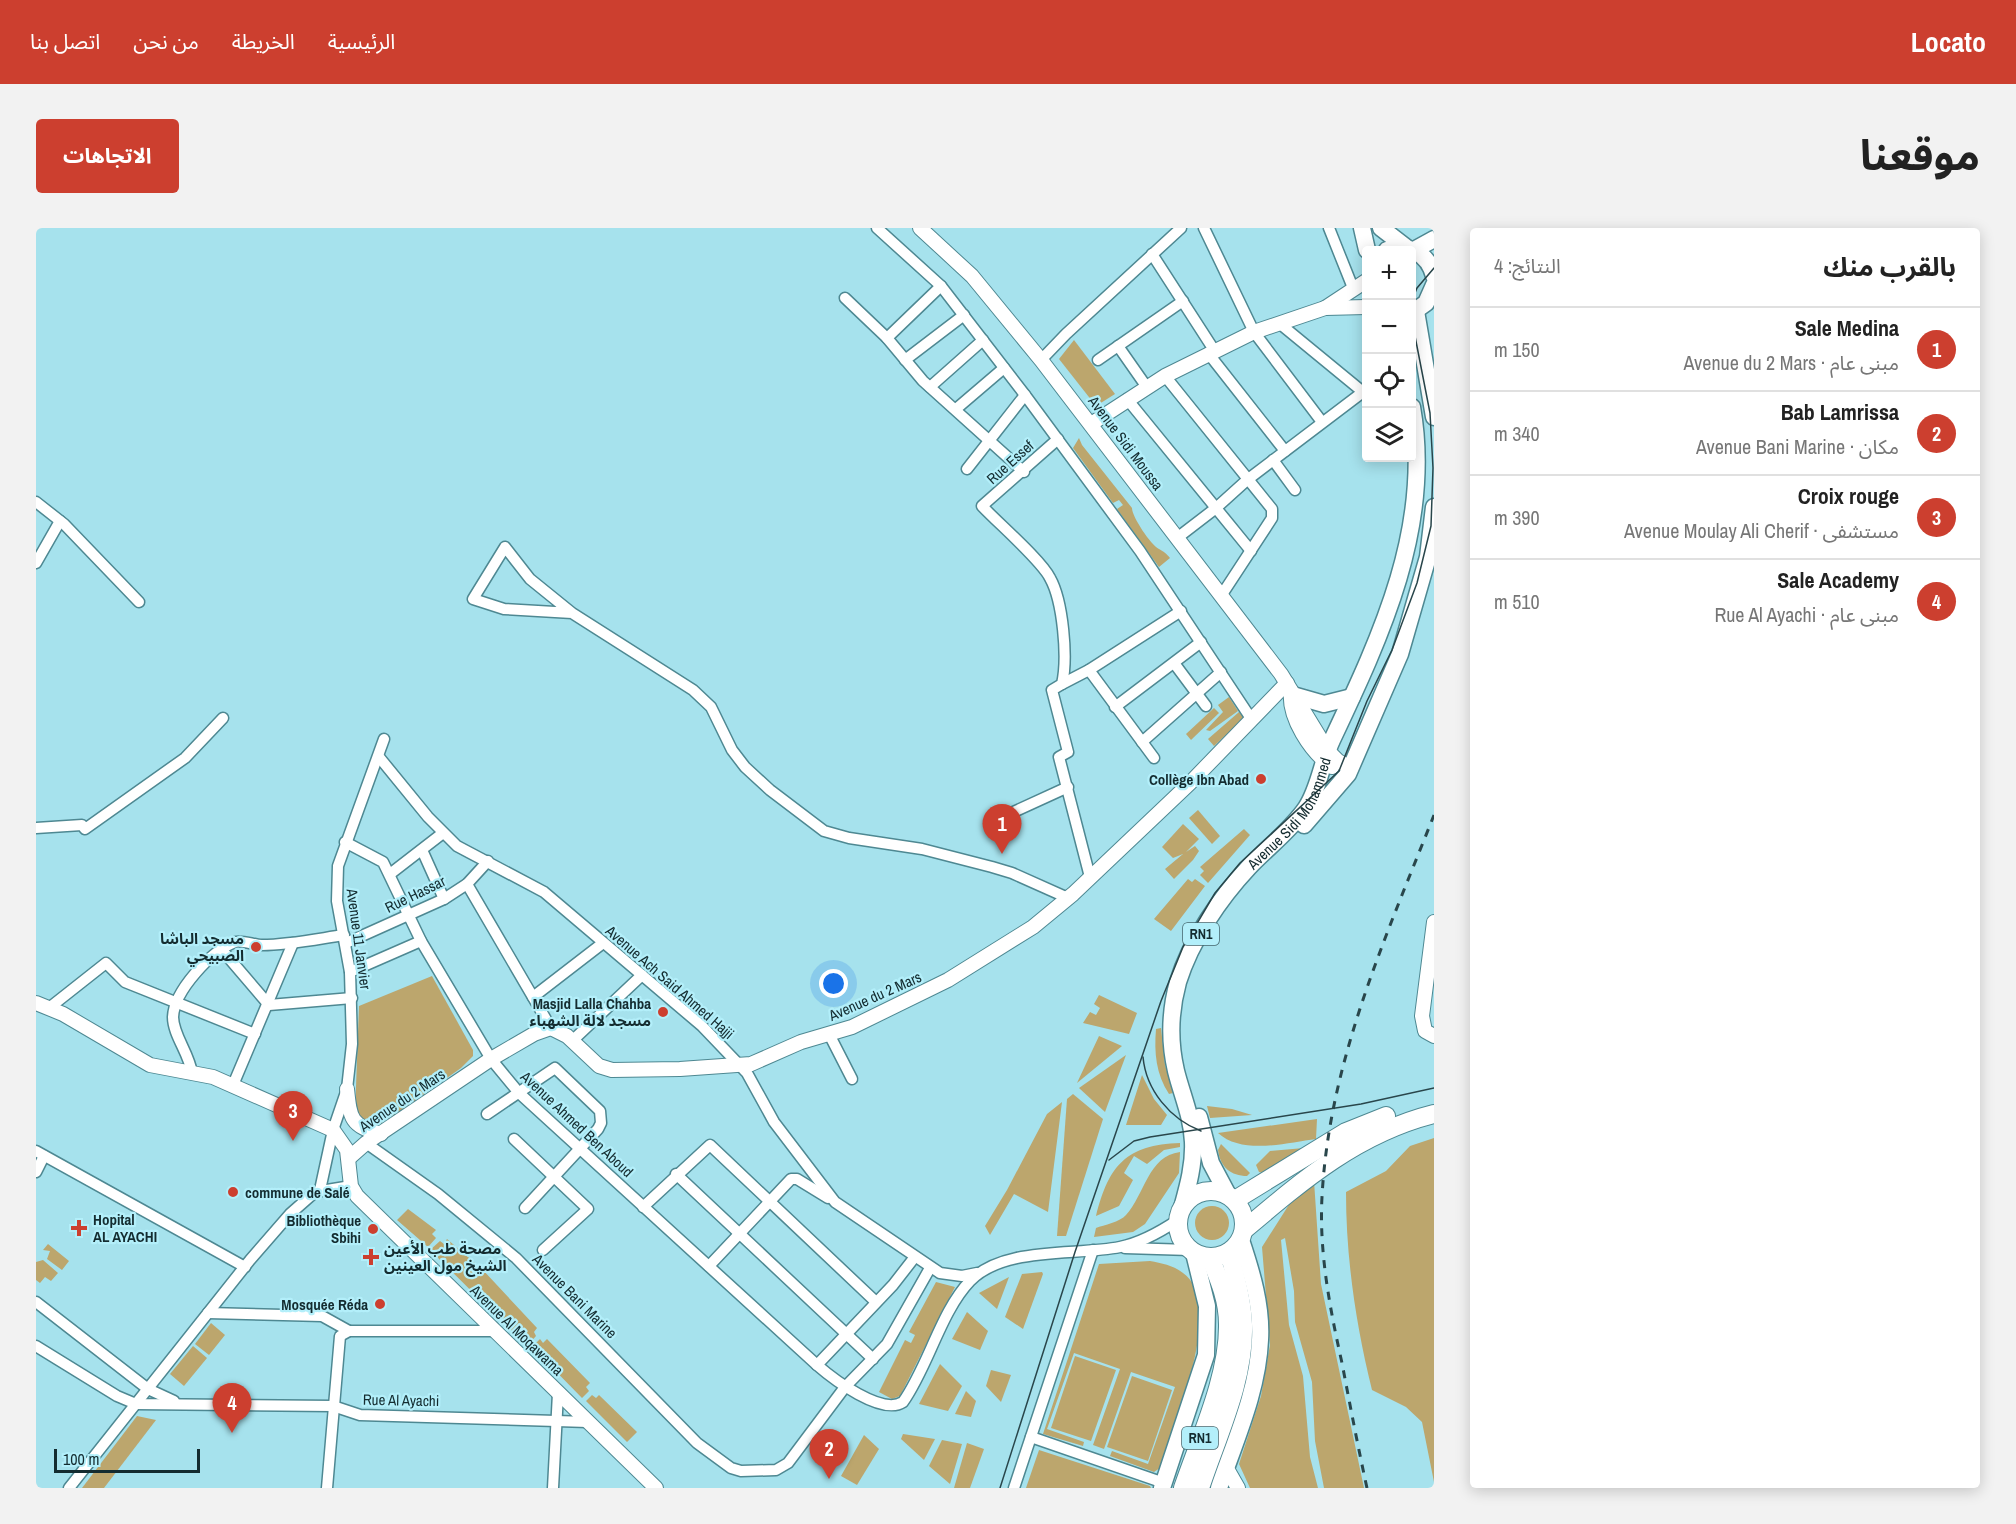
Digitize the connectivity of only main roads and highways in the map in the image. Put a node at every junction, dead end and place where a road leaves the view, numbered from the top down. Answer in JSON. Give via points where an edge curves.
{"nodes":[{"id":1,"x":1362,"y":228,"type":"edge"},
{"id":2,"x":1381,"y":228,"type":"edge"},
{"id":3,"x":1434,"y":240,"type":"edge"},
{"id":4,"x":1366,"y":246,"type":"edge"},
{"id":5,"x":1407,"y":246,"type":"edge"},
{"id":6,"x":1416,"y":247,"type":"edge"},
{"id":7,"x":1416,"y":253,"type":"edge"},
{"id":8,"x":1434,"y":276,"type":"edge"},
{"id":9,"x":1434,"y":285,"type":"edge"},
{"id":10,"x":1416,"y":310,"type":"edge"},
{"id":11,"x":1416,"y":322,"type":"edge"},
{"id":12,"x":1412,"y":408,"type":"edge"},
{"id":13,"x":1434,"y":417,"type":"edge"},
{"id":14,"x":1434,"y":507,"type":"edge"},
{"id":15,"x":1433,"y":539,"type":"edge"},
{"id":16,"x":1291,"y":690,"type":"road end"},
{"id":17,"x":1353,"y":698,"type":"junction"},
{"id":18,"x":1434,"y":1103,"type":"edge"},
{"id":19,"x":1434,"y":1114,"type":"edge"},
{"id":20,"x":1231,"y":1197,"type":"junction"},
{"id":21,"x":1180,"y":1214,"type":"junction"},
{"id":22,"x":1238,"y":1241,"type":"junction"},
{"id":23,"x":1198,"y":1253,"type":"junction"},
{"id":24,"x":1224,"y":1392,"type":"junction"},
{"id":25,"x":1172,"y":1487,"type":"edge"},
{"id":26,"x":1200,"y":1488,"type":"edge"},
{"id":27,"x":1219,"y":1488,"type":"edge"}],
"edges":[{"from":1,"to":4,"type":"main road"},
{"from":2,"to":5,"type":"main road"},
{"from":3,"to":6,"type":"main road"},
{"from":7,"to":8,"type":"main road","via":[[1430,264]]},
{"from":9,"to":10,"type":"main road","via":[[1426,303]]},
{"from":11,"to":13,"type":"main road"},
{"from":12,"to":17,"type":"main road","name":"Avenue Sidi Mohammed","number":"RN1","via":[[1415,459],[1407,553],[1388,613]]},
{"from":14,"to":15,"type":"main road","name":"Avenue Sidi Mohammed","number":"RN1"},
{"from":15,"to":20,"type":"main road","name":"Avenue Sidi Mohammed","number":"RN1","via":[[1400,654],[1349,771],[1223,914],[1188,983],[1182,1016],[1187,1070],[1209,1158]]},
{"from":16,"to":17,"type":"main road","via":[[1324,704]]},
{"from":17,"to":21,"type":"main road","name":"Avenue Sidi Mohammed","number":"RN1","via":[[1321,760],[1307,807],[1248,868],[1216,909],[1179,980],[1172,1013],[1172,1040],[1193,1143],[1191,1172]]},
{"from":18,"to":20,"type":"highway","via":[[1346,1132]]},
{"from":19,"to":22,"type":"highway","via":[[1375,1133],[1283,1196]]},
{"from":20,"to":21,"type":"highway","via":[[1215,1190],[1202,1192],[1190,1198]]},
{"from":20,"to":22,"type":"highway","number":"RN1","via":[[1245,1219]]},
{"from":21,"to":23,"type":"highway","number":"RN1","via":[[1183,1242]]},
{"from":22,"to":23,"type":"highway"},
{"from":22,"to":24,"type":"highway","number":"RN1","via":[[1243,1325],[1238,1371]]},
{"from":22,"to":27,"type":"main road","via":[[1253,1280],[1260,1340],[1254,1382]]},
{"from":23,"to":24,"type":"highway","number":"RN1","via":[[1223,1289],[1228,1323]]},
{"from":23,"to":25,"type":"main road","via":[[1207,1306],[1206,1355]]},
{"from":24,"to":25,"type":"highway","number":"RN1"},
{"from":24,"to":26,"type":"highway","number":"RN1"}]}
